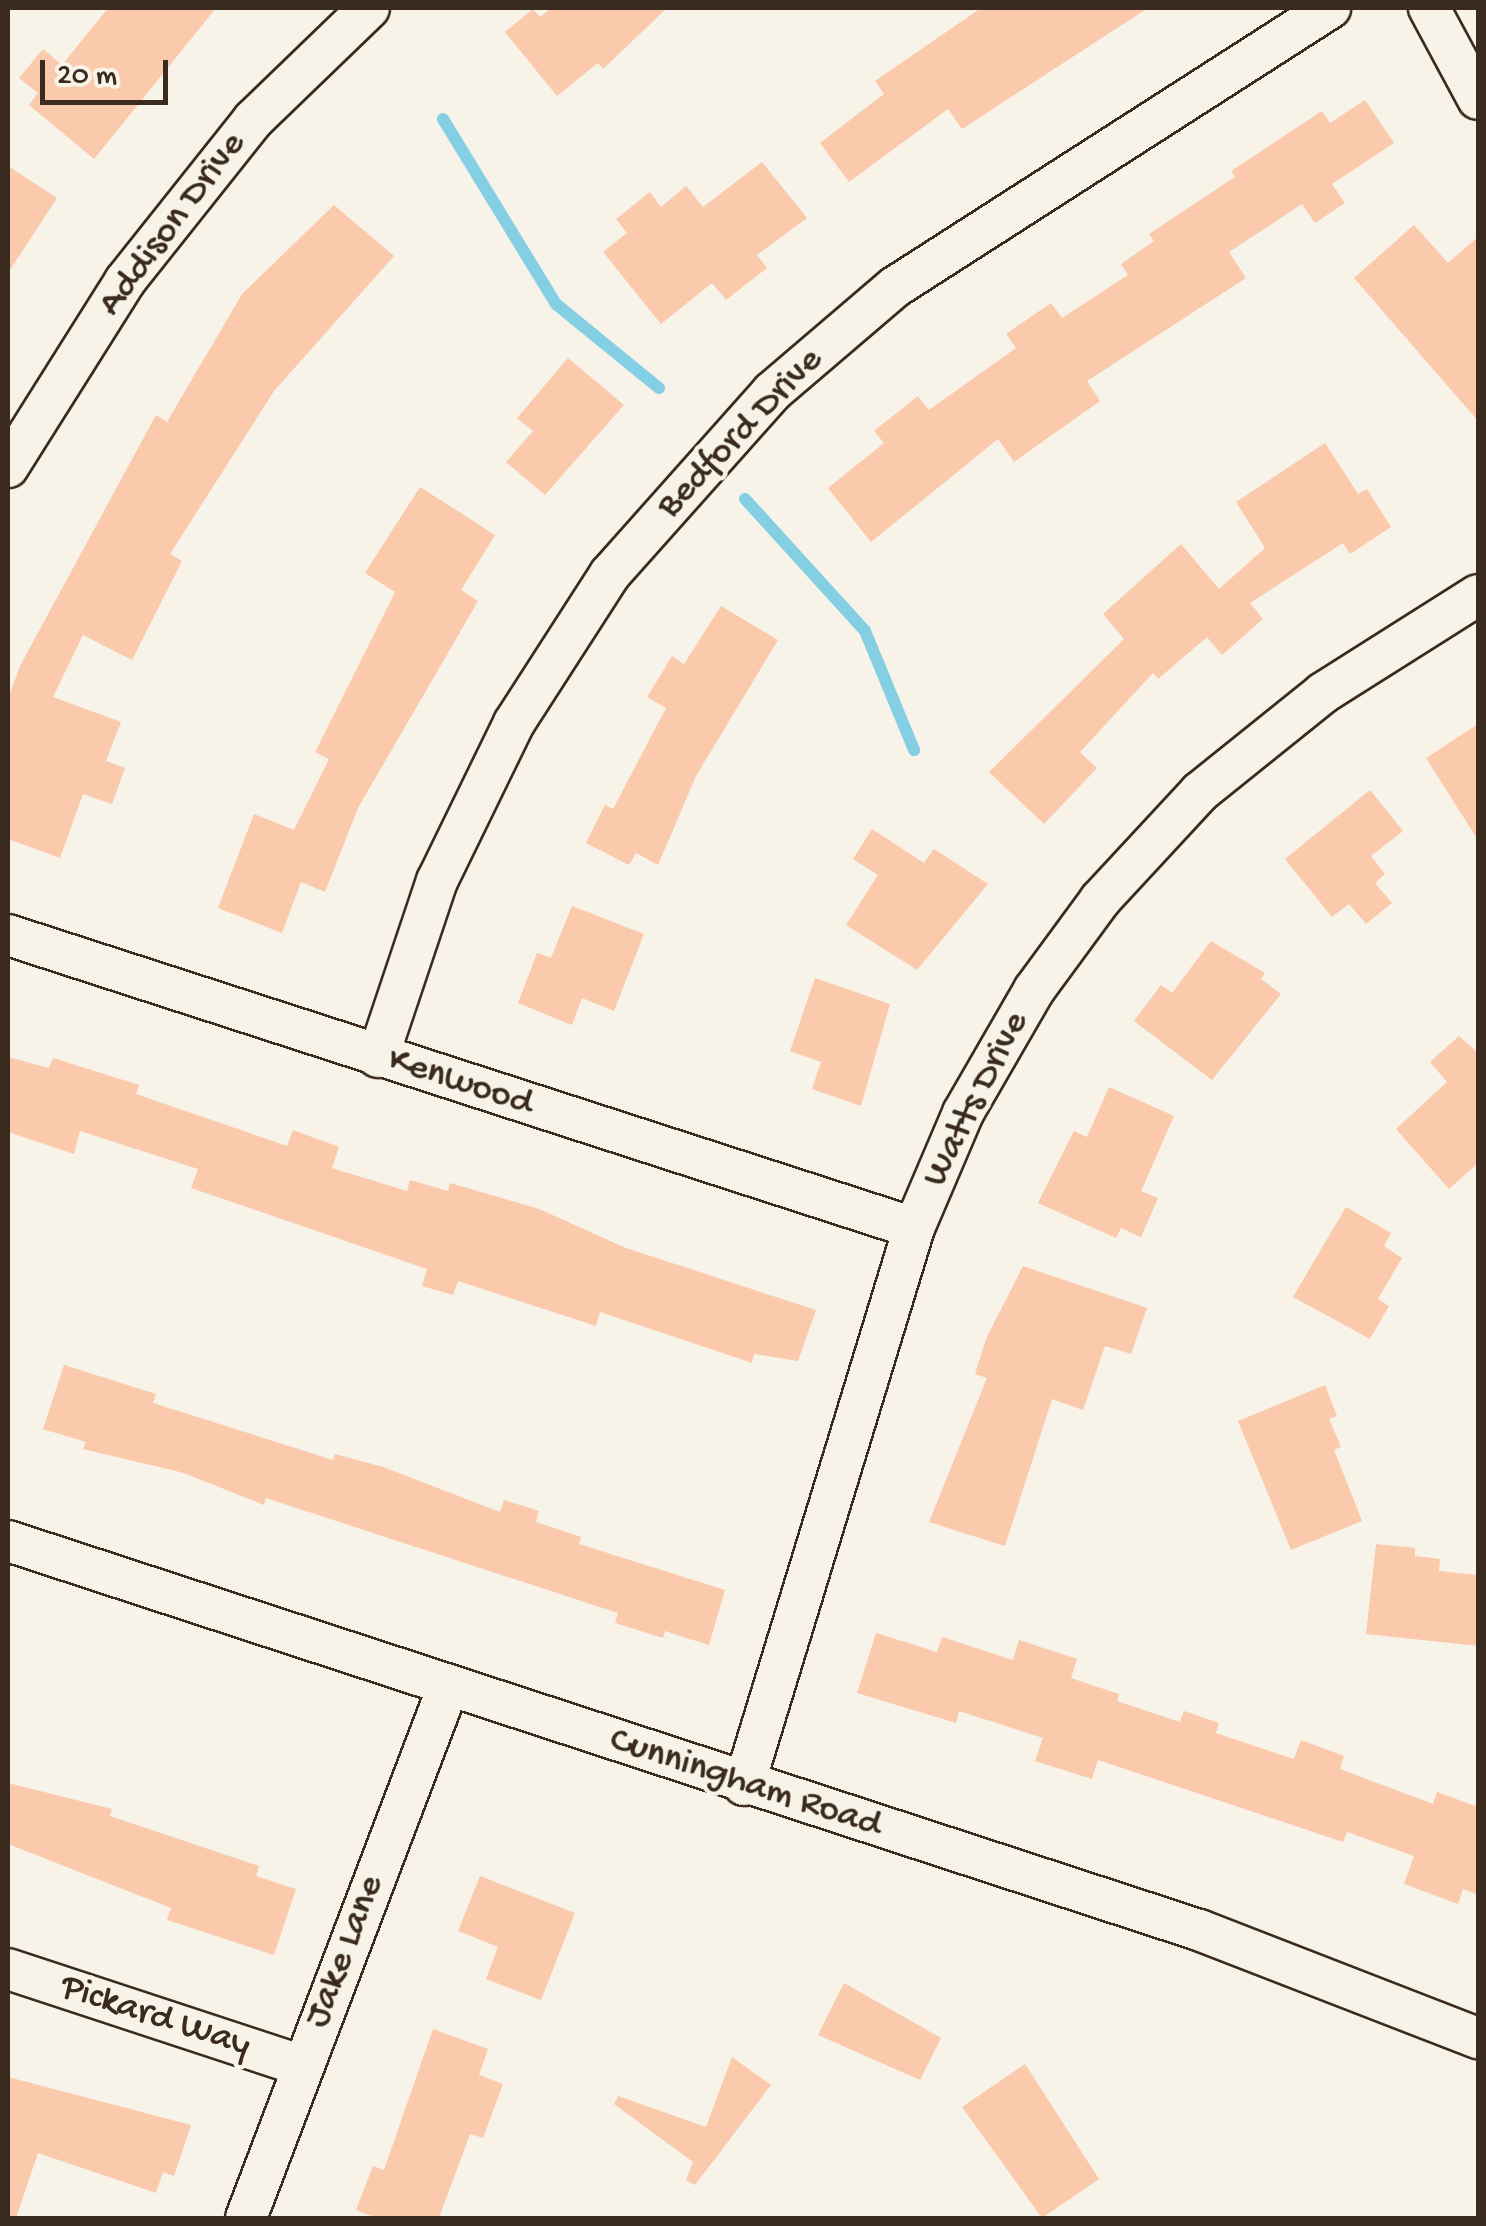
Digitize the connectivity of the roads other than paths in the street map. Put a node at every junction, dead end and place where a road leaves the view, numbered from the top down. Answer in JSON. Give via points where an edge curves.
{"nodes":[{"id":1,"x":368,"y":8,"type":"edge"},
{"id":2,"x":1330,"y":8,"type":"edge"},
{"id":3,"x":1430,"y":8,"type":"edge"},
{"id":4,"x":1478,"y":99,"type":"edge"},
{"id":5,"x":8,"y":467,"type":"edge"},
{"id":6,"x":1478,"y":595,"type":"edge"},
{"id":7,"x":8,"y":935,"type":"edge"},
{"id":8,"x":378,"y":1057,"type":"junction"},
{"id":9,"x":914,"y":1228,"type":"junction"},
{"id":10,"x":8,"y":1540,"type":"edge"},
{"id":11,"x":448,"y":1686,"type":"junction"},
{"id":12,"x":744,"y":1785,"type":"junction"},
{"id":13,"x":8,"y":1969,"type":"edge"},
{"id":14,"x":1478,"y":2038,"type":"edge"},
{"id":15,"x":303,"y":2066,"type":"junction"},
{"id":16,"x":246,"y":2218,"type":"edge"}],
"edges":[{"from":1,"to":5,"type":"street","name":"Addison Drive","via":[[253,120],[125,281]]},
{"from":2,"to":8,"type":"street","name":"Bedford Drive","via":[[894,287],[772,392],[610,574],[514,724],[437,881]]},
{"from":3,"to":4,"type":"street"},
{"from":6,"to":9,"type":"street","name":"Watts Drive","via":[[1308,705],[1200,792],[1100,900],[1034,990],[972,1098]]},
{"from":7,"to":8,"type":"street","name":"Kenwood"},
{"from":8,"to":9,"type":"street","name":"Kenwood"},
{"from":9,"to":12,"type":"street","name":"Watts Drive"},
{"from":10,"to":11,"type":"street","name":"Cunningham Road"},
{"from":11,"to":12,"type":"street","name":"Cunningham Road"},
{"from":11,"to":15,"type":"street","name":"Jake Lane"},
{"from":12,"to":14,"type":"street","name":"Cunningham Road","via":[[1198,1930]]},
{"from":13,"to":15,"type":"street","name":"Pickard Way"},
{"from":15,"to":16,"type":"street","name":"Jake Lane"}]}
